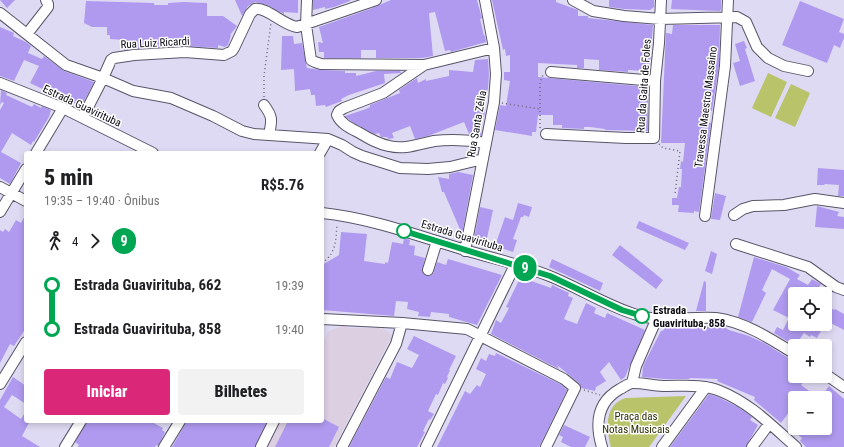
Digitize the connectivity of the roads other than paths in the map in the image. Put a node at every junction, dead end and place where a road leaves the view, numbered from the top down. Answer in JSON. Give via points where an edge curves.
{"nodes":[{"id":1,"x":46,"y":0,"type":"edge"},
{"id":2,"x":307,"y":0,"type":"edge"},
{"id":3,"x":376,"y":0,"type":"edge"},
{"id":4,"x":484,"y":0,"type":"edge"},
{"id":5,"x":573,"y":0,"type":"edge"},
{"id":6,"x":661,"y":0,"type":"edge"},
{"id":7,"x":728,"y":0,"type":"edge"},
{"id":8,"x":0,"y":13,"type":"edge"},
{"id":9,"x":727,"y":18,"type":"junction"},
{"id":10,"x":660,"y":19,"type":"junction"},
{"id":11,"x":306,"y":25,"type":"junction"},
{"id":12,"x":27,"y":34,"type":"junction"},
{"id":13,"x":494,"y":48,"type":"junction"},
{"id":14,"x":424,"y":65,"type":"junction"},
{"id":15,"x":808,"y":71,"type":"dead end"},
{"id":16,"x":551,"y":72,"type":"road end"},
{"id":17,"x":103,"y":78,"type":"junction"},
{"id":18,"x":655,"y":81,"type":"junction"},
{"id":19,"x":0,"y":83,"type":"edge"},
{"id":20,"x":264,"y":105,"type":"road end"},
{"id":21,"x":63,"y":108,"type":"junction"},
{"id":22,"x":83,"y":117,"type":"junction"},
{"id":23,"x":546,"y":134,"type":"road end"},
{"id":24,"x":269,"y":135,"type":"junction"},
{"id":25,"x":328,"y":139,"type":"junction"},
{"id":26,"x":486,"y":143,"type":"junction"},
{"id":27,"x":37,"y":151,"type":"edge"},
{"id":28,"x":149,"y":151,"type":"edge"},
{"id":29,"x":321,"y":151,"type":"edge"},
{"id":30,"x":483,"y":159,"type":"junction"},
{"id":31,"x":24,"y":172,"type":"edge"},
{"id":32,"x":0,"y":186,"type":"edge"},
{"id":33,"x":11,"y":193,"type":"junction"},
{"id":34,"x":24,"y":200,"type":"edge"},
{"id":35,"x":844,"y":203,"type":"edge"},
{"id":36,"x":0,"y":212,"type":"edge"},
{"id":37,"x":324,"y":213,"type":"edge"},
{"id":38,"x":734,"y":215,"type":"dead end"},
{"id":39,"x":705,"y":216,"type":"dead end"},
{"id":40,"x":437,"y":241,"type":"junction"},
{"id":41,"x":736,"y":244,"type":"dead end"},
{"id":42,"x":465,"y":250,"type":"junction"},
{"id":43,"x":514,"y":265,"type":"junction"},
{"id":44,"x":428,"y":270,"type":"dead end"},
{"id":45,"x":844,"y":290,"type":"edge"},
{"id":46,"x":657,"y":318,"type":"junction"},
{"id":47,"x":324,"y":321,"type":"edge"},
{"id":48,"x":402,"y":323,"type":"junction"},
{"id":49,"x":481,"y":336,"type":"junction"},
{"id":50,"x":24,"y":345,"type":"edge"},
{"id":51,"x":788,"y":350,"type":"edge"},
{"id":52,"x":832,"y":379,"type":"edge"},
{"id":53,"x":632,"y":383,"type":"junction"},
{"id":54,"x":0,"y":384,"type":"edge"},
{"id":55,"x":706,"y":387,"type":"junction"},
{"id":56,"x":844,"y":387,"type":"edge"},
{"id":57,"x":80,"y":423,"type":"edge"},
{"id":58,"x":179,"y":423,"type":"edge"},
{"id":59,"x":273,"y":423,"type":"edge"},
{"id":60,"x":769,"y":424,"type":"junction"},
{"id":61,"x":65,"y":447,"type":"edge"},
{"id":62,"x":164,"y":447,"type":"edge"},
{"id":63,"x":261,"y":447,"type":"edge"},
{"id":64,"x":342,"y":447,"type":"edge"},
{"id":65,"x":426,"y":447,"type":"edge"},
{"id":66,"x":546,"y":447,"type":"edge"},
{"id":67,"x":602,"y":447,"type":"edge"},
{"id":68,"x":662,"y":447,"type":"edge"},
{"id":69,"x":752,"y":447,"type":"edge"},
{"id":70,"x":796,"y":447,"type":"edge"}],
"edges":[{"from":1,"to":12,"type":"street","via":[[48,7]]},
{"from":2,"to":11,"type":"street"},
{"from":3,"to":11,"type":"street"},
{"from":4,"to":13,"type":"street","name":"Rua Santa Zélia"},
{"from":5,"to":10,"type":"street","via":[[593,11]]},
{"from":6,"to":10,"type":"street","name":"Rua da Gaita de Foles"},
{"from":7,"to":9,"type":"street","name":"Travessa Maestro Massaino"},
{"from":8,"to":12,"type":"street"},
{"from":9,"to":10,"type":"street"},
{"from":9,"to":15,"type":"street","via":[[737,17],[746,22],[757,47],[768,58],[784,66]]},
{"from":9,"to":39,"type":"street","name":"Travessa Maestro Massaino","via":[[720,108]]},
{"from":10,"to":18,"type":"street","name":"Rua da Gaita de Foles"},
{"from":11,"to":14,"type":"street","via":[[311,60],[315,62]]},
{"from":11,"to":17,"type":"street","name":"Rua Luiz Ricardi","via":[[290,26],[260,9],[255,9],[234,48],[228,54],[185,52],[118,56],[111,60]]},
{"from":12,"to":17,"type":"street","via":[[62,63]]},
{"from":13,"to":14,"type":"street"},
{"from":13,"to":26,"type":"street","name":"Rua Santa Zélia","via":[[494,102]]},
{"from":14,"to":26,"type":"street","via":[[383,93],[339,111],[341,121],[361,134],[390,147],[402,148],[451,140]]},
{"from":16,"to":18,"type":"street"},
{"from":17,"to":22,"type":"street","name":"Rua Luiz Ricardi"},
{"from":17,"to":24,"type":"street","via":[[139,93],[172,98],[242,131]]},
{"from":18,"to":23,"type":"street","name":"Rua da Gaita de Foles","via":[[654,138]]},
{"from":19,"to":21,"type":"street","name":"Estrada Guavirituba"},
{"from":20,"to":24,"type":"street","via":[[271,116]]},
{"from":21,"to":22,"type":"street","name":"Estrada Guavirituba"},
{"from":21,"to":27,"type":"street"},
{"from":22,"to":28,"type":"street","name":"Estrada Guavirituba"},
{"from":24,"to":25,"type":"street"},
{"from":25,"to":29,"type":"street"},
{"from":25,"to":30,"type":"street","via":[[362,156],[400,168],[428,170]]},
{"from":26,"to":30,"type":"street","name":"Rua Santa Zélia"},
{"from":30,"to":42,"type":"street","name":"Rua Santa Zélia"},
{"from":31,"to":33,"type":"street"},
{"from":32,"to":33,"type":"street"},
{"from":33,"to":34,"type":"street"},
{"from":33,"to":36,"type":"street"},
{"from":35,"to":38,"type":"street","via":[[815,199],[784,205],[753,206],[743,208]]},
{"from":37,"to":40,"type":"street","name":"Estrada Guavirituba","via":[[387,226]]},
{"from":40,"to":42,"type":"street","name":"Estrada Guavirituba"},
{"from":40,"to":44,"type":"street"},
{"from":41,"to":45,"type":"street","via":[[808,267]]},
{"from":42,"to":43,"type":"street","name":"Estrada Guavirituba"},
{"from":43,"to":46,"type":"street","name":"Estrada Guavirituba","via":[[550,276],[622,310],[639,316]]},
{"from":43,"to":49,"type":"street"},
{"from":46,"to":51,"type":"street","name":"Estrada Guavirituba","via":[[716,318],[735,322]]},
{"from":46,"to":53,"type":"street","via":[[636,366]]},
{"from":47,"to":48,"type":"street"},
{"from":48,"to":49,"type":"street","via":[[457,327]]},
{"from":48,"to":64,"type":"street","via":[[396,344]]},
{"from":49,"to":65,"type":"street"},
{"from":49,"to":66,"type":"street","via":[[574,386]]},
{"from":50,"to":54,"type":"street"},
{"from":52,"to":56,"type":"street"},
{"from":53,"to":55,"type":"street"},
{"from":53,"to":67,"type":"street","via":[[604,402],[598,427]]},
{"from":55,"to":60,"type":"street","via":[[737,399],[757,412]]},
{"from":55,"to":68,"type":"street"},
{"from":57,"to":61,"type":"street"},
{"from":58,"to":62,"type":"street"},
{"from":59,"to":63,"type":"street"},
{"from":60,"to":69,"type":"street"},
{"from":60,"to":70,"type":"street"}]}
